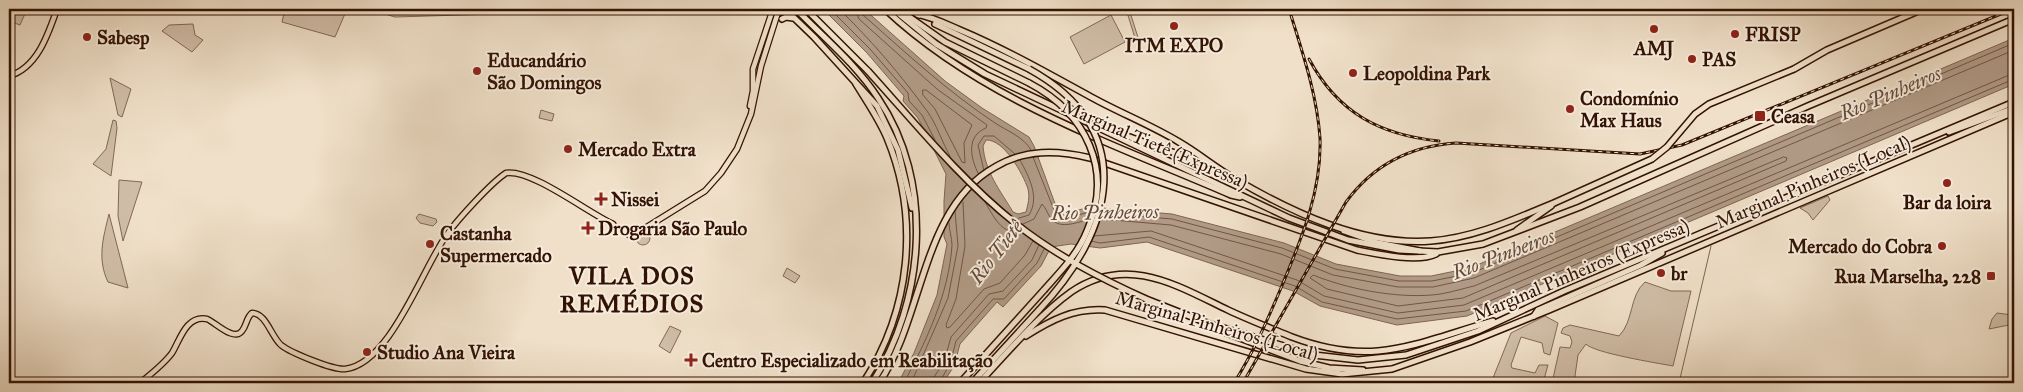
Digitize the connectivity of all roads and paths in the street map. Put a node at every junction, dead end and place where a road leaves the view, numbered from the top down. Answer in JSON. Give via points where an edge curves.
{"nodes":[{"id":1,"x":57,"y":9,"type":"edge"},
{"id":2,"x":774,"y":9,"type":"edge"},
{"id":3,"x":779,"y":9,"type":"edge"},
{"id":4,"x":785,"y":9,"type":"edge"},
{"id":5,"x":796,"y":9,"type":"edge"},
{"id":6,"x":806,"y":9,"type":"edge"},
{"id":7,"x":885,"y":9,"type":"edge"},
{"id":8,"x":893,"y":9,"type":"edge"},
{"id":9,"x":898,"y":9,"type":"edge"},
{"id":10,"x":909,"y":9,"type":"edge"},
{"id":11,"x":1923,"y":9,"type":"edge"},
{"id":12,"x":917,"y":14,"type":"junction"},
{"id":13,"x":795,"y":18,"type":"junction"},
{"id":14,"x":782,"y":19,"type":"dead end"},
{"id":15,"x":2014,"y":19,"type":"edge"},
{"id":16,"x":9,"y":76,"type":"edge"},
{"id":17,"x":856,"y":84,"type":"junction"},
{"id":18,"x":1043,"y":102,"type":"junction"},
{"id":19,"x":2014,"y":102,"type":"edge"},
{"id":20,"x":2014,"y":108,"type":"edge"},
{"id":21,"x":2014,"y":112,"type":"edge"},
{"id":22,"x":748,"y":117,"type":"junction"},
{"id":23,"x":1924,"y":139,"type":"junction"},
{"id":24,"x":1234,"y":178,"type":"junction"},
{"id":25,"x":1245,"y":197,"type":"junction"},
{"id":26,"x":1553,"y":204,"type":"junction"},
{"id":27,"x":915,"y":223,"type":"junction"},
{"id":28,"x":1340,"y":227,"type":"junction"},
{"id":29,"x":621,"y":229,"type":"junction"},
{"id":30,"x":639,"y":231,"type":"junction"},
{"id":31,"x":1512,"y":234,"type":"junction"},
{"id":32,"x":1668,"y":248,"type":"junction"},
{"id":33,"x":1423,"y":252,"type":"junction"},
{"id":34,"x":1438,"y":252,"type":"junction"},
{"id":35,"x":1534,"y":316,"type":"junction"},
{"id":36,"x":1501,"y":319,"type":"junction"},
{"id":37,"x":1207,"y":324,"type":"junction"},
{"id":38,"x":1026,"y":336,"type":"junction"},
{"id":39,"x":1376,"y":372,"type":"junction"},
{"id":40,"x":140,"y":383,"type":"edge"},
{"id":41,"x":863,"y":383,"type":"edge"},
{"id":42,"x":872,"y":383,"type":"edge"},
{"id":43,"x":879,"y":383,"type":"edge"},
{"id":44,"x":960,"y":383,"type":"edge"},
{"id":45,"x":972,"y":383,"type":"edge"},
{"id":46,"x":979,"y":383,"type":"edge"}],
"edges":[{"from":1,"to":16,"type":"main road","via":[[40,50],[30,64]]},
{"from":2,"to":22,"type":"main road","via":[[753,69]]},
{"from":3,"to":22,"type":"main road"},
{"from":4,"to":13,"type":"highway"},
{"from":5,"to":27,"type":"highway","via":[[856,69],[890,118],[907,160]]},
{"from":6,"to":37,"type":"highway","name":"Marginal Pinheiros (Expressa)","bridge":true,"via":[[868,71],[962,175],[1016,225],[1096,276]]},
{"from":7,"to":25,"type":"highway","name":"Marginal Tietê (Expressa)","via":[[940,53],[1016,100],[1231,195]]},
{"from":8,"to":18,"type":"highway","via":[[957,58]]},
{"from":9,"to":44,"type":"highway","bridge":true,"via":[[945,42],[1056,99],[1079,126],[1094,156],[1097,199],[1087,232],[1073,256]]},
{"from":10,"to":12,"type":"highway"},
{"from":11,"to":26,"type":"highway","bridge":true,"via":[[1709,104],[1695,114],[1652,159]]},
{"from":12,"to":24,"type":"highway","via":[[982,39],[1038,67],[1177,141]]},
{"from":12,"to":45,"type":"highway","bridge":true,"via":[[1029,69],[1063,92],[1087,121],[1100,154],[1104,186],[1101,209],[1089,242],[1072,272]]},
{"from":13,"to":14,"type":"highway"},
{"from":13,"to":17,"type":"highway"},
{"from":15,"to":31,"type":"highway"},
{"from":17,"to":27,"type":"highway","via":[[877,106],[890,132],[904,170]]},
{"from":17,"to":41,"type":"highway","via":[[889,144],[902,188],[907,223],[906,268],[900,300],[886,342]]},
{"from":18,"to":24,"type":"highway","via":[[1050,102],[1094,124],[1195,160],[1225,177]]},
{"from":18,"to":25,"type":"highway"},
{"from":19,"to":23,"type":"highway","name":"Marginal Pinheiros (Expressa)"},
{"from":20,"to":23,"type":"highway"},
{"from":21,"to":35,"type":"highway","name":"Marginal Pinheiros (Local)"},
{"from":22,"to":30,"type":"main road","via":[[737,149],[712,186]]},
{"from":23,"to":32,"type":"highway","name":"Marginal Pinheiros (Expressa)"},
{"from":24,"to":28,"type":"highway","via":[[1290,208]]},
{"from":25,"to":33,"type":"highway","name":"Marginal Tietê (Expressa)","via":[[1323,232],[1377,247]]},
{"from":26,"to":28,"type":"highway","via":[[1482,231],[1431,241],[1382,238]]},
{"from":26,"to":31,"type":"highway"},
{"from":27,"to":42,"type":"highway","via":[[916,253],[906,313],[886,363]]},
{"from":28,"to":33,"type":"highway","via":[[1362,238]]},
{"from":29,"to":30,"type":"main road"},
{"from":29,"to":30,"type":"main road","via":[[630,235]]},
{"from":29,"to":40,"type":"main road","via":[[538,183],[509,172],[448,233],[393,330],[381,346],[357,364],[340,368],[293,351],[276,340],[261,316],[252,313],[243,330],[236,334],[207,319],[196,320],[182,331],[168,358]]},
{"from":31,"to":34,"type":"highway","via":[[1483,244]]},
{"from":32,"to":35,"type":"highway","via":[[1641,265],[1538,310]]},
{"from":32,"to":36,"type":"highway","name":"Marginal Pinheiros (Expressa)"},
{"from":33,"to":34,"type":"highway","name":"Marginal Tietê (Expressa)"},
{"from":34,"to":43,"type":"highway","via":[[1427,256],[1382,255],[1296,230],[1090,158],[1045,152],[1021,156],[990,169],[958,198],[943,225],[904,335]]},
{"from":35,"to":39,"type":"highway","name":"Marginal Pinheiros (Local)","via":[[1408,365]]},
{"from":36,"to":37,"type":"highway","name":"Marginal Pinheiros (Expressa)","via":[[1423,351],[1392,358],[1358,360],[1314,355]]},
{"from":36,"to":38,"type":"highway","via":[[1408,347],[1345,352],[1292,337],[1157,278],[1126,274],[1081,286],[1061,300]]},
{"from":37,"to":39,"type":"highway","via":[[1300,361],[1329,368]]},
{"from":38,"to":39,"type":"highway","name":"Marginal Pinheiros (Local)","via":[[1066,314],[1105,310],[1306,369],[1342,374]]},
{"from":38,"to":46,"type":"highway"}]}
